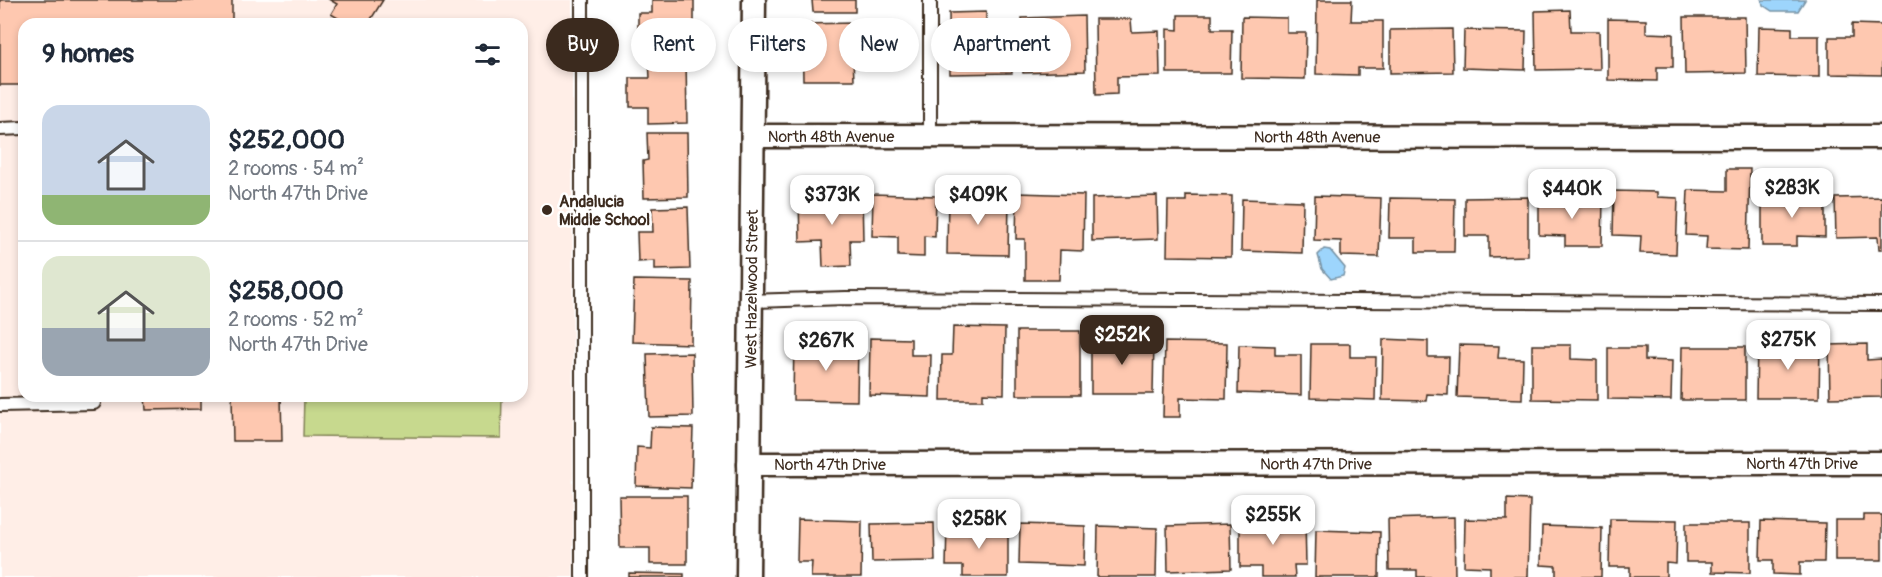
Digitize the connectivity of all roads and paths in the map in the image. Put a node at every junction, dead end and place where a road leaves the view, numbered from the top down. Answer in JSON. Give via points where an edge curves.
{"nodes":[{"id":1,"x":582,"y":0,"type":"edge"},
{"id":2,"x":754,"y":0,"type":"edge"},
{"id":3,"x":930,"y":0,"type":"edge"},
{"id":4,"x":18,"y":128,"type":"edge"},
{"id":5,"x":0,"y":129,"type":"edge"},
{"id":6,"x":930,"y":135,"type":"junction"},
{"id":7,"x":753,"y":136,"type":"junction"},
{"id":8,"x":1882,"y":137,"type":"edge"},
{"id":9,"x":751,"y":301,"type":"junction"},
{"id":10,"x":1882,"y":304,"type":"edge"},
{"id":11,"x":94,"y":402,"type":"edge"},
{"id":12,"x":0,"y":405,"type":"edge"},
{"id":13,"x":1882,"y":463,"type":"edge"},
{"id":14,"x":749,"y":464,"type":"junction"},
{"id":15,"x":582,"y":577,"type":"edge"},
{"id":16,"x":748,"y":577,"type":"edge"}],
"edges":[{"from":1,"to":15,"type":"lane"},
{"from":2,"to":7,"type":"street","name":"West Hazelwood Street"},
{"from":3,"to":6,"type":"lane"},
{"from":4,"to":5,"type":"lane"},
{"from":6,"to":7,"type":"street","name":"North 48th Avenue"},
{"from":6,"to":8,"type":"street","name":"North 48th Avenue"},
{"from":7,"to":9,"type":"street","name":"West Hazelwood Street"},
{"from":9,"to":10,"type":"lane","via":[[858,298]]},
{"from":9,"to":14,"type":"street","name":"West Hazelwood Street"},
{"from":11,"to":12,"type":"lane"},
{"from":13,"to":14,"type":"street","name":"North 47th Drive"},
{"from":14,"to":16,"type":"street","name":"West Hazelwood Street"}]}
